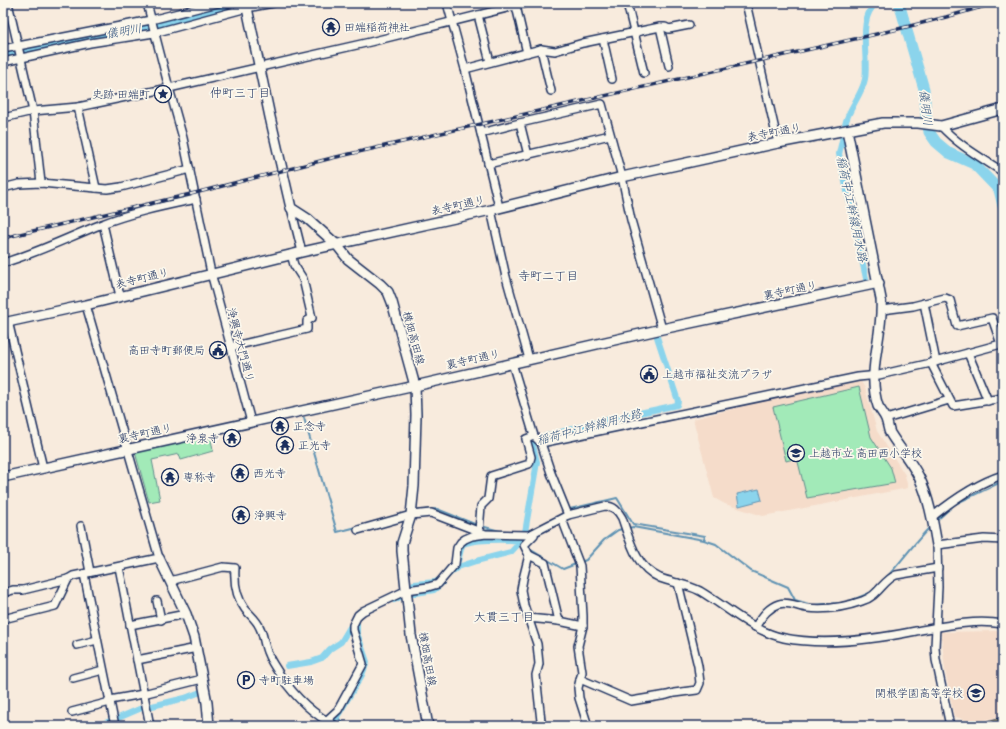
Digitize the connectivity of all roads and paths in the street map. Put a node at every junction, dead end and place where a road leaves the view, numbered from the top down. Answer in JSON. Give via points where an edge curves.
{"nodes":[{"id":1,"x":8,"y":3,"type":"edge"},
{"id":2,"x":147,"y":3,"type":"edge"},
{"id":3,"x":218,"y":3,"type":"edge"},
{"id":4,"x":272,"y":3,"type":"edge"},
{"id":5,"x":447,"y":3,"type":"edge"},
{"id":6,"x":527,"y":3,"type":"edge"},
{"id":7,"x":627,"y":3,"type":"edge"},
{"id":8,"x":746,"y":3,"type":"edge"},
{"id":9,"x":247,"y":6,"type":"edge"},
{"id":10,"x":516,"y":6,"type":"junction"},
{"id":11,"x":478,"y":15,"type":"junction"},
{"id":12,"x":151,"y":20,"type":"junction"},
{"id":13,"x":452,"y":22,"type":"junction"},
{"id":14,"x":689,"y":25,"type":"dead end"},
{"id":15,"x":660,"y":27,"type":"junction"},
{"id":16,"x":154,"y":32,"type":"junction"},
{"id":17,"x":635,"y":32,"type":"junction"},
{"id":18,"x":603,"y":39,"type":"junction"},
{"id":19,"x":18,"y":45,"type":"junction"},
{"id":20,"x":3,"y":48,"type":"edge"},
{"id":21,"x":541,"y":49,"type":"junction"},
{"id":22,"x":527,"y":53,"type":"junction"},
{"id":23,"x":21,"y":57,"type":"junction"},
{"id":24,"x":3,"y":62,"type":"edge"},
{"id":25,"x":490,"y":62,"type":"junction"},
{"id":26,"x":669,"y":66,"type":"dead end"},
{"id":27,"x":259,"y":67,"type":"junction"},
{"id":28,"x":465,"y":69,"type":"junction"},
{"id":29,"x":644,"y":73,"type":"dead end"},
{"id":30,"x":612,"y":79,"type":"dead end"},
{"id":31,"x":168,"y":88,"type":"junction"},
{"id":32,"x":551,"y":91,"type":"dead end"},
{"id":33,"x":78,"y":107,"type":"junction"},
{"id":34,"x":1003,"y":108,"type":"edge"},
{"id":35,"x":33,"y":111,"type":"junction"},
{"id":36,"x":3,"y":118,"type":"edge"},
{"id":37,"x":520,"y":123,"type":"junction"},
{"id":38,"x":938,"y":125,"type":"junction"},
{"id":39,"x":847,"y":130,"type":"junction"},
{"id":40,"x":481,"y":133,"type":"junction"},
{"id":41,"x":610,"y":135,"type":"junction"},
{"id":42,"x":778,"y":143,"type":"junction"},
{"id":43,"x":528,"y":155,"type":"junction"},
{"id":44,"x":488,"y":164,"type":"junction"},
{"id":45,"x":190,"y":169,"type":"junction"},
{"id":46,"x":1003,"y":172,"type":"edge"},
{"id":47,"x":622,"y":177,"type":"junction"},
{"id":48,"x":42,"y":183,"type":"junction"},
{"id":49,"x":3,"y":188,"type":"edge"},
{"id":50,"x":96,"y":188,"type":"junction"},
{"id":51,"x":196,"y":198,"type":"junction"},
{"id":52,"x":291,"y":208,"type":"junction"},
{"id":53,"x":495,"y":208,"type":"junction"},
{"id":54,"x":103,"y":224,"type":"junction"},
{"id":55,"x":336,"y":245,"type":"junction"},
{"id":56,"x":302,"y":252,"type":"junction"},
{"id":57,"x":291,"y":254,"type":"junction"},
{"id":58,"x":3,"y":263,"type":"edge"},
{"id":59,"x":211,"y":273,"type":"junction"},
{"id":60,"x":879,"y":283,"type":"junction"},
{"id":61,"x":120,"y":296,"type":"junction"},
{"id":62,"x":924,"y":303,"type":"junction"},
{"id":63,"x":86,"y":305,"type":"junction"},
{"id":64,"x":882,"y":310,"type":"junction"},
{"id":65,"x":5,"y":322,"type":"edge"},
{"id":66,"x":662,"y":328,"type":"junction"},
{"id":67,"x":1000,"y":331,"type":"edge"},
{"id":68,"x":230,"y":347,"type":"junction"},
{"id":69,"x":1002,"y":347,"type":"edge"},
{"id":70,"x":968,"y":353,"type":"junction"},
{"id":71,"x":529,"y":359,"type":"junction"},
{"id":72,"x":512,"y":362,"type":"junction"},
{"id":73,"x":933,"y":363,"type":"junction"},
{"id":74,"x":874,"y":374,"type":"junction"},
{"id":75,"x":415,"y":386,"type":"junction"},
{"id":76,"x":1003,"y":398,"type":"edge"},
{"id":77,"x":949,"y":400,"type":"junction"},
{"id":78,"x":988,"y":401,"type":"junction"},
{"id":79,"x":886,"y":419,"type":"junction"},
{"id":80,"x":251,"y":422,"type":"junction"},
{"id":81,"x":534,"y":436,"type":"junction"},
{"id":82,"x":541,"y":443,"type":"junction"},
{"id":83,"x":127,"y":450,"type":"junction"},
{"id":84,"x":43,"y":468,"type":"junction"},
{"id":85,"x":1003,"y":475,"type":"edge"},
{"id":86,"x":3,"y":477,"type":"edge"},
{"id":87,"x":411,"y":515,"type":"junction"},
{"id":88,"x":932,"y":516,"type":"junction"},
{"id":89,"x":565,"y":517,"type":"junction"},
{"id":90,"x":81,"y":526,"type":"dead end"},
{"id":91,"x":358,"y":530,"type":"dead end"},
{"id":92,"x":538,"y":532,"type":"junction"},
{"id":93,"x":482,"y":533,"type":"junction"},
{"id":94,"x":516,"y":535,"type":"junction"},
{"id":95,"x":1003,"y":540,"type":"edge"},
{"id":96,"x":524,"y":545,"type":"junction"},
{"id":97,"x":938,"y":545,"type":"junction"},
{"id":98,"x":529,"y":555,"type":"junction"},
{"id":99,"x":159,"y":558,"type":"junction"},
{"id":100,"x":119,"y":566,"type":"junction"},
{"id":101,"x":938,"y":568,"type":"junction"},
{"id":102,"x":87,"y":573,"type":"junction"},
{"id":103,"x":68,"y":579,"type":"junction"},
{"id":104,"x":170,"y":580,"type":"junction"},
{"id":105,"x":678,"y":583,"type":"junction"},
{"id":106,"x":407,"y":590,"type":"junction"},
{"id":107,"x":3,"y":592,"type":"edge"},
{"id":108,"x":157,"y":601,"type":"dead end"},
{"id":109,"x":186,"y":614,"type":"junction"},
{"id":110,"x":528,"y":618,"type":"junction"},
{"id":111,"x":3,"y":620,"type":"edge"},
{"id":112,"x":161,"y":620,"type":"junction"},
{"id":113,"x":559,"y":621,"type":"junction"},
{"id":114,"x":1003,"y":624,"type":"edge"},
{"id":115,"x":130,"y":625,"type":"junction"},
{"id":116,"x":583,"y":626,"type":"junction"},
{"id":117,"x":755,"y":627,"type":"junction"},
{"id":118,"x":936,"y":627,"type":"junction"},
{"id":119,"x":97,"y":640,"type":"junction"},
{"id":120,"x":77,"y":645,"type":"dead end"},
{"id":121,"x":197,"y":648,"type":"junction"},
{"id":122,"x":137,"y":660,"type":"junction"},
{"id":123,"x":103,"y":670,"type":"junction"},
{"id":124,"x":74,"y":678,"type":"dead end"},
{"id":125,"x":202,"y":679,"type":"junction"},
{"id":126,"x":580,"y":679,"type":"junction"},
{"id":127,"x":143,"y":694,"type":"junction"},
{"id":128,"x":110,"y":701,"type":"junction"},
{"id":129,"x":72,"y":712,"type":"dead end"},
{"id":130,"x":326,"y":721,"type":"junction"},
{"id":131,"x":540,"y":721,"type":"dead end"},
{"id":132,"x":1003,"y":723,"type":"edge"},
{"id":133,"x":115,"y":726,"type":"edge"},
{"id":134,"x":150,"y":726,"type":"edge"},
{"id":135,"x":209,"y":726,"type":"edge"},
{"id":136,"x":336,"y":726,"type":"edge"},
{"id":137,"x":428,"y":726,"type":"edge"},
{"id":138,"x":588,"y":726,"type":"edge"},
{"id":139,"x":950,"y":726,"type":"edge"},
{"id":140,"x":991,"y":726,"type":"edge"}],
"edges":[{"from":1,"to":19,"type":"street"},
{"from":2,"to":12,"type":"street","name":"浄興寺大門通り"},
{"from":3,"to":12,"type":"street"},
{"from":4,"to":9,"type":"street"},
{"from":5,"to":13,"type":"street"},
{"from":6,"to":10,"type":"street"},
{"from":7,"to":17,"type":"street"},
{"from":8,"to":42,"type":"street"},
{"from":9,"to":16,"type":"street"},
{"from":9,"to":27,"type":"street"},
{"from":10,"to":11,"type":"street"},
{"from":10,"to":22,"type":"street"},
{"from":11,"to":13,"type":"street"},
{"from":11,"to":25,"type":"street"},
{"from":12,"to":16,"type":"street","name":"浄興寺大門通り"},
{"from":12,"to":19,"type":"street"},
{"from":13,"to":27,"type":"street"},
{"from":13,"to":28,"type":"street"},
{"from":14,"to":15,"type":"street","via":[[669,29]]},
{"from":15,"to":17,"type":"street"},
{"from":15,"to":26,"type":"street"},
{"from":16,"to":23,"type":"street"},
{"from":16,"to":31,"type":"street","name":"浄興寺大門通り"},
{"from":17,"to":18,"type":"street"},
{"from":17,"to":29,"type":"street"},
{"from":18,"to":21,"type":"street","via":[[556,51]]},
{"from":18,"to":30,"type":"street"},
{"from":19,"to":20,"type":"street"},
{"from":19,"to":23,"type":"street"},
{"from":21,"to":22,"type":"street"},
{"from":21,"to":32,"type":"street"},
{"from":22,"to":25,"type":"street"},
{"from":23,"to":24,"type":"street"},
{"from":23,"to":35,"type":"street"},
{"from":25,"to":28,"type":"street"},
{"from":27,"to":31,"type":"street"},
{"from":27,"to":52,"type":"street"},
{"from":28,"to":40,"type":"street"},
{"from":31,"to":33,"type":"street"},
{"from":31,"to":45,"type":"street","name":"浄興寺大門通り"},
{"from":33,"to":35,"type":"street"},
{"from":33,"to":50,"type":"street"},
{"from":34,"to":38,"type":"street"},
{"from":35,"to":36,"type":"street"},
{"from":35,"to":48,"type":"street"},
{"from":37,"to":40,"type":"street"},
{"from":37,"to":41,"type":"street","via":[[602,104]]},
{"from":37,"to":43,"type":"street"},
{"from":38,"to":39,"type":"street","name":"表寺町通り","via":[[883,123]]},
{"from":38,"to":46,"type":"street"},
{"from":39,"to":42,"type":"street","name":"表寺町通り"},
{"from":39,"to":60,"type":"street"},
{"from":40,"to":44,"type":"street"},
{"from":41,"to":43,"type":"street"},
{"from":41,"to":47,"type":"street"},
{"from":42,"to":47,"type":"street","name":"表寺町通り"},
{"from":43,"to":44,"type":"street"},
{"from":44,"to":53,"type":"street"},
{"from":45,"to":50,"type":"street","via":[[121,187]]},
{"from":45,"to":51,"type":"street","name":"浄興寺大門通り"},
{"from":47,"to":53,"type":"street","name":"表寺町通り"},
{"from":47,"to":66,"type":"street","via":[[633,227]]},
{"from":48,"to":49,"type":"street"},
{"from":48,"to":50,"type":"street"},
{"from":51,"to":54,"type":"street","via":[[144,210]]},
{"from":51,"to":59,"type":"street","name":"浄興寺大門通り"},
{"from":52,"to":55,"type":"street","name":"横畑高田線","via":[[308,218]]},
{"from":52,"to":56,"type":"street"},
{"from":53,"to":55,"type":"street","name":"表寺町通り"},
{"from":53,"to":71,"type":"street","via":[[506,277]]},
{"from":54,"to":58,"type":"street"},
{"from":54,"to":61,"type":"street"},
{"from":55,"to":56,"type":"street","name":"表寺町通り"},
{"from":55,"to":75,"type":"street","name":"横畑高田線","via":[[348,259],[388,292]]},
{"from":56,"to":57,"type":"street","name":"表寺町通り"},
{"from":57,"to":59,"type":"street","name":"表寺町通り"},
{"from":57,"to":68,"type":"street","via":[[294,265],[303,279],[312,318],[307,321],[307,329]]},
{"from":59,"to":61,"type":"street","name":"表寺町通り"},
{"from":59,"to":68,"type":"street","name":"浄興寺大門通り"},
{"from":60,"to":64,"type":"street"},
{"from":60,"to":66,"type":"street","name":"裏寺町通り"},
{"from":61,"to":63,"type":"street","name":"表寺町通り"},
{"from":62,"to":64,"type":"street"},
{"from":62,"to":67,"type":"street","via":[[945,298],[950,300],[957,326],[992,318]]},
{"from":62,"to":73,"type":"street"},
{"from":63,"to":65,"type":"street","name":"表寺町通り"},
{"from":63,"to":83,"type":"street"},
{"from":64,"to":74,"type":"street"},
{"from":65,"to":84,"type":"street"},
{"from":66,"to":71,"type":"street","name":"裏寺町通り"},
{"from":67,"to":69,"type":"street"},
{"from":68,"to":80,"type":"street","name":"浄興寺大門通り"},
{"from":69,"to":70,"type":"street"},
{"from":70,"to":73,"type":"street"},
{"from":70,"to":78,"type":"street"},
{"from":71,"to":72,"type":"street","name":"裏寺町通り"},
{"from":72,"to":75,"type":"street","name":"裏寺町通り"},
{"from":72,"to":81,"type":"street"},
{"from":73,"to":74,"type":"street"},
{"from":73,"to":77,"type":"street"},
{"from":74,"to":79,"type":"street","via":[[878,406]]},
{"from":74,"to":82,"type":"street"},
{"from":75,"to":80,"type":"street","name":"裏寺町通り"},
{"from":75,"to":87,"type":"street","name":"横畑高田線","via":[[414,486]]},
{"from":76,"to":78,"type":"street"},
{"from":77,"to":78,"type":"street","via":[[953,406]]},
{"from":77,"to":79,"type":"street"},
{"from":79,"to":88,"type":"street","via":[[890,432],[919,476]]},
{"from":80,"to":83,"type":"street","name":"裏寺町通り"},
{"from":81,"to":82,"type":"street"},
{"from":81,"to":93,"type":"street","via":[[526,439],[531,457],[529,464],[491,476],[488,499],[481,506]]},
{"from":82,"to":89,"type":"street"},
{"from":83,"to":84,"type":"street","name":"裏寺町通り"},
{"from":83,"to":99,"type":"street"},
{"from":84,"to":86,"type":"street","name":"裏寺町通り"},
{"from":85,"to":88,"type":"street","via":[[948,503]]},
{"from":87,"to":91,"type":"street"},
{"from":87,"to":93,"type":"street","via":[[431,513]]},
{"from":87,"to":106,"type":"street","name":"横畑高田線","via":[[402,543]]},
{"from":88,"to":97,"type":"street"},
{"from":89,"to":92,"type":"street"},
{"from":89,"to":105,"type":"street","via":[[610,506],[622,518],[634,551],[644,566],[659,577]]},
{"from":89,"to":116,"type":"street","via":[[580,566]]},
{"from":90,"to":102,"type":"street"},
{"from":92,"to":94,"type":"street","via":[[529,536]]},
{"from":92,"to":96,"type":"street"},
{"from":93,"to":94,"type":"street"},
{"from":93,"to":106,"type":"street","via":[[461,542],[457,548],[455,564],[438,584]]},
{"from":94,"to":96,"type":"street"},
{"from":95,"to":97,"type":"street","via":[[984,539]]},
{"from":96,"to":98,"type":"street"},
{"from":97,"to":101,"type":"street"},
{"from":98,"to":110,"type":"street","via":[[521,590]]},
{"from":98,"to":113,"type":"street","via":[[545,563]]},
{"from":99,"to":100,"type":"street"},
{"from":99,"to":104,"type":"street"},
{"from":100,"to":102,"type":"street"},
{"from":100,"to":115,"type":"street"},
{"from":101,"to":117,"type":"street","via":[[896,575],[862,602],[812,608],[779,604],[766,611]]},
{"from":101,"to":118,"type":"street"},
{"from":102,"to":103,"type":"street"},
{"from":102,"to":119,"type":"street"},
{"from":103,"to":107,"type":"street"},
{"from":103,"to":111,"type":"street","via":[[55,606]]},
{"from":104,"to":109,"type":"street"},
{"from":104,"to":130,"type":"street","via":[[217,568],[234,568],[234,579],[241,603],[260,629],[271,662],[298,699]]},
{"from":105,"to":117,"type":"street","via":[[710,597]]},
{"from":105,"to":126,"type":"street","via":[[698,666],[700,683],[697,690],[631,701]]},
{"from":106,"to":130,"type":"street","via":[[358,615],[352,630],[363,664],[338,710]]},
{"from":106,"to":137,"type":"street","name":"横畑高田線","via":[[411,635]]},
{"from":108,"to":112,"type":"street"},
{"from":109,"to":112,"type":"street"},
{"from":109,"to":121,"type":"street"},
{"from":110,"to":113,"type":"street"},
{"from":110,"to":131,"type":"street","via":[[539,664],[536,675]]},
{"from":112,"to":115,"type":"street"},
{"from":113,"to":116,"type":"street"},
{"from":114,"to":118,"type":"street","via":[[986,622]]},
{"from":115,"to":122,"type":"street"},
{"from":116,"to":126,"type":"street","via":[[578,646],[582,672]]},
{"from":117,"to":118,"type":"street","via":[[784,638],[850,640]]},
{"from":118,"to":139,"type":"street","via":[[936,660]]},
{"from":119,"to":120,"type":"street"},
{"from":119,"to":123,"type":"street"},
{"from":121,"to":122,"type":"street"},
{"from":121,"to":125,"type":"street"},
{"from":122,"to":127,"type":"street"},
{"from":123,"to":124,"type":"street"},
{"from":123,"to":128,"type":"street"},
{"from":125,"to":127,"type":"street"},
{"from":125,"to":135,"type":"street"},
{"from":126,"to":138,"type":"street","via":[[579,698]]},
{"from":127,"to":128,"type":"street"},
{"from":127,"to":134,"type":"street"},
{"from":128,"to":129,"type":"street"},
{"from":128,"to":133,"type":"street"},
{"from":130,"to":136,"type":"street"},
{"from":132,"to":140,"type":"main road"}]}
